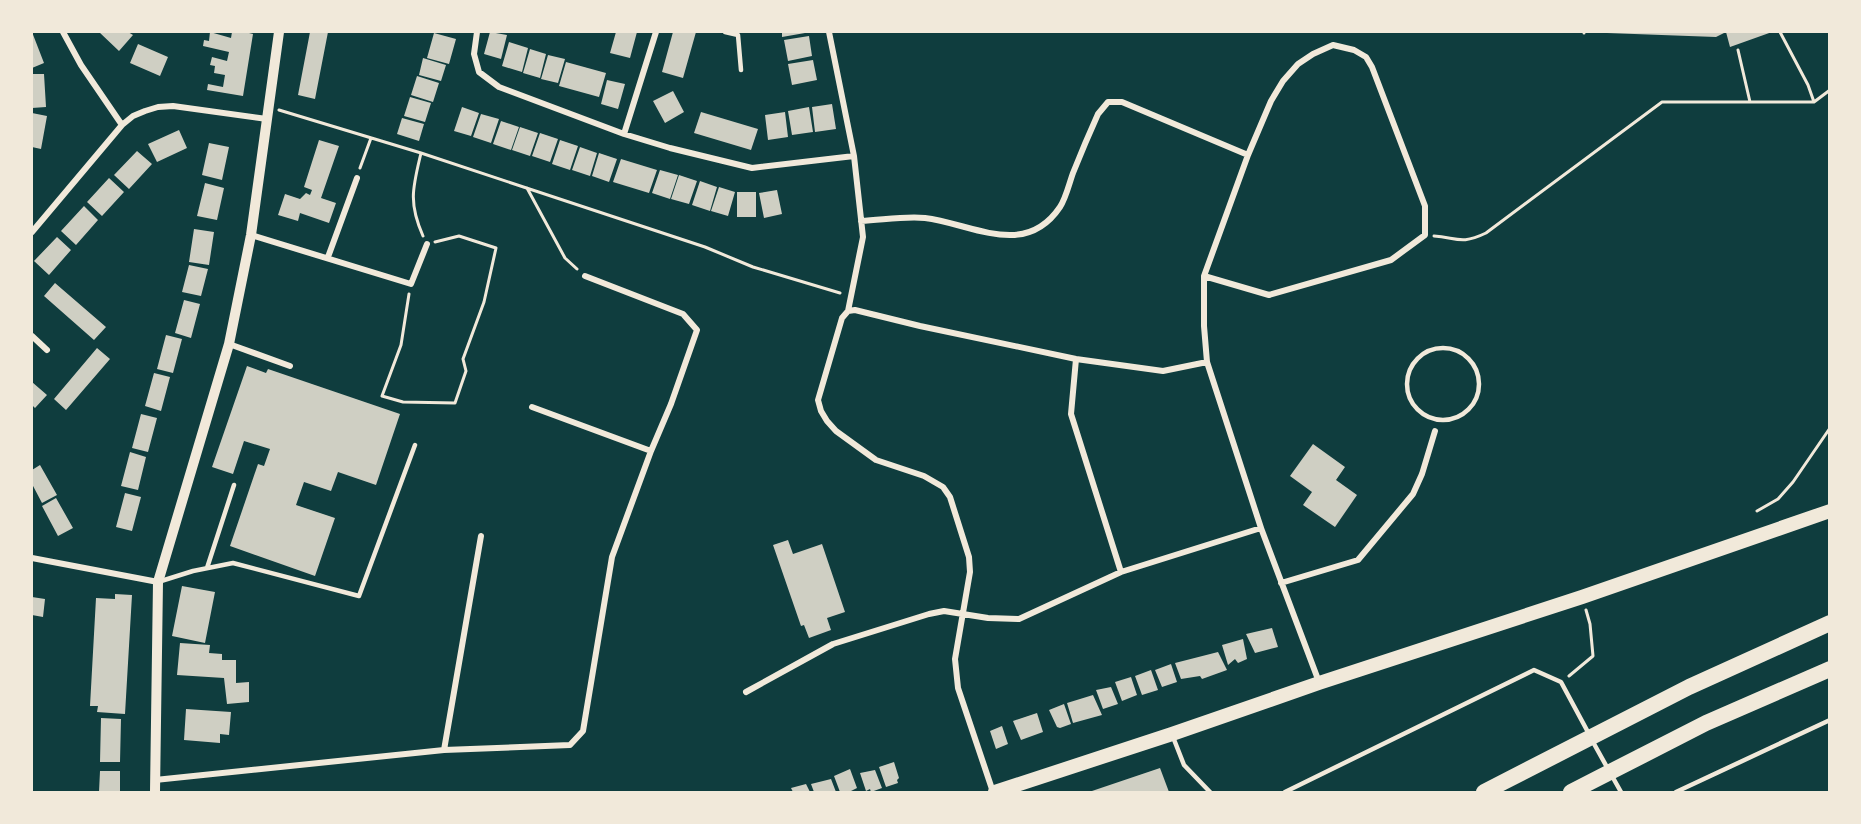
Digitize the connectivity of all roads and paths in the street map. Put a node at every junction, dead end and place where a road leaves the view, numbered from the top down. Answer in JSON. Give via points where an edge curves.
{"nodes":[{"id":1,"x":63,"y":32,"type":"edge"},
{"id":2,"x":279,"y":32,"type":"edge"},
{"id":3,"x":477,"y":32,"type":"edge"},
{"id":4,"x":656,"y":32,"type":"edge"},
{"id":5,"x":725,"y":32,"type":"edge"},
{"id":6,"x":829,"y":32,"type":"edge"},
{"id":7,"x":1780,"y":32,"type":"edge"},
{"id":8,"x":1738,"y":50,"type":"dead end"},
{"id":9,"x":741,"y":70,"type":"dead end"},
{"id":10,"x":1830,"y":90,"type":"edge"},
{"id":11,"x":1750,"y":102,"type":"junction"},
{"id":12,"x":1814,"y":102,"type":"junction"},
{"id":13,"x":269,"y":107,"type":"junction"},
{"id":14,"x":267,"y":119,"type":"junction"},
{"id":15,"x":122,"y":125,"type":"junction"},
{"id":16,"x":624,"y":134,"type":"junction"},
{"id":17,"x":371,"y":138,"type":"junction"},
{"id":18,"x":421,"y":153,"type":"junction"},
{"id":19,"x":1248,"y":155,"type":"junction"},
{"id":20,"x":854,"y":156,"type":"junction"},
{"id":21,"x":357,"y":178,"type":"joint"},
{"id":22,"x":527,"y":188,"type":"junction"},
{"id":23,"x":861,"y":221,"type":"junction"},
{"id":24,"x":32,"y":232,"type":"edge"},
{"id":25,"x":251,"y":235,"type":"junction"},
{"id":26,"x":1425,"y":235,"type":"junction"},
{"id":27,"x":427,"y":244,"type":"junction"},
{"id":28,"x":327,"y":257,"type":"junction"},
{"id":29,"x":585,"y":276,"type":"joint"},
{"id":30,"x":1204,"y":276,"type":"junction"},
{"id":31,"x":411,"y":284,"type":"junction"},
{"id":32,"x":851,"y":297,"type":"junction"},
{"id":33,"x":848,"y":311,"type":"junction"},
{"id":34,"x":32,"y":336,"type":"edge"},
{"id":35,"x":229,"y":344,"type":"junction"},
{"id":36,"x":47,"y":350,"type":"dead end"},
{"id":37,"x":1076,"y":359,"type":"junction"},
{"id":38,"x":1207,"y":362,"type":"junction"},
{"id":39,"x":290,"y":366,"type":"dead end"},
{"id":40,"x":532,"y":407,"type":"dead end"},
{"id":41,"x":1434,"y":420,"type":"junction"},
{"id":42,"x":1830,"y":428,"type":"edge"},
{"id":43,"x":1435,"y":431,"type":"joint"},
{"id":44,"x":416,"y":445,"type":"dead end"},
{"id":45,"x":651,"y":451,"type":"junction"},
{"id":46,"x":234,"y":485,"type":"dead end"},
{"id":47,"x":1757,"y":511,"type":"dead end"},
{"id":48,"x":1830,"y":511,"type":"edge"},
{"id":49,"x":1261,"y":528,"type":"junction"},
{"id":50,"x":481,"y":536,"type":"dead end"},
{"id":51,"x":32,"y":558,"type":"edge"},
{"id":52,"x":207,"y":568,"type":"junction"},
{"id":53,"x":1121,"y":572,"type":"junction"},
{"id":54,"x":158,"y":582,"type":"junction"},
{"id":55,"x":1281,"y":583,"type":"junction"},
{"id":56,"x":1582,"y":597,"type":"junction"},
{"id":57,"x":963,"y":615,"type":"junction"},
{"id":58,"x":1830,"y":623,"type":"edge"},
{"id":59,"x":1830,"y":669,"type":"edge"},
{"id":60,"x":1561,"y":682,"type":"junction"},
{"id":61,"x":1319,"y":683,"type":"junction"},
{"id":62,"x":746,"y":692,"type":"dead end"},
{"id":63,"x":1830,"y":720,"type":"edge"},
{"id":64,"x":1172,"y":734,"type":"junction"},
{"id":65,"x":444,"y":750,"type":"junction"},
{"id":66,"x":155,"y":780,"type":"junction"},
{"id":67,"x":155,"y":792,"type":"edge"},
{"id":68,"x":994,"y":792,"type":"edge"},
{"id":69,"x":1210,"y":792,"type":"edge"},
{"id":70,"x":1285,"y":792,"type":"edge"},
{"id":71,"x":1484,"y":792,"type":"edge"},
{"id":72,"x":1571,"y":792,"type":"edge"},
{"id":73,"x":1621,"y":792,"type":"edge"},
{"id":74,"x":1676,"y":792,"type":"edge"}],
"edges":[{"from":1,"to":15,"type":"street"},
{"from":2,"to":13,"type":"street"},
{"from":3,"to":16,"type":"street","via":[[474,54],[479,72],[499,87]]},
{"from":4,"to":16,"type":"street"},
{"from":5,"to":9,"type":"lane","via":[[738,35]]},
{"from":6,"to":20,"type":"street"},
{"from":7,"to":12,"type":"path"},
{"from":8,"to":11,"type":"path"},
{"from":10,"to":12,"type":"path"},
{"from":11,"to":12,"type":"path"},
{"from":11,"to":26,"type":"path","via":[[1662,102],[1486,233],[1458,241]]},
{"from":13,"to":14,"type":"street"},
{"from":13,"to":17,"type":"path"},
{"from":14,"to":15,"type":"street","via":[[173,106],[145,111]]},
{"from":14,"to":25,"type":"street"},
{"from":15,"to":24,"type":"street"},
{"from":16,"to":20,"type":"street","via":[[752,168]]},
{"from":17,"to":18,"type":"path"},
{"from":17,"to":21,"type":"path"},
{"from":18,"to":22,"type":"path"},
{"from":18,"to":27,"type":"path","via":[[412,189],[414,216]]},
{"from":19,"to":23,"type":"street","via":[[1122,102],[1108,102],[1098,114],[1061,205],[1049,221],[1034,231],[1006,236],[927,218]]},
{"from":19,"to":26,"type":"street","via":[[1271,101],[1298,64],[1333,45],[1354,50],[1366,57],[1372,67],[1425,206]]},
{"from":19,"to":30,"type":"street"},
{"from":20,"to":23,"type":"street"},
{"from":21,"to":28,"type":"street"},
{"from":22,"to":29,"type":"path","via":[[565,258]]},
{"from":22,"to":32,"type":"path"},
{"from":23,"to":32,"type":"street","via":[[863,237]]},
{"from":25,"to":28,"type":"street"},
{"from":25,"to":35,"type":"street"},
{"from":26,"to":30,"type":"street","via":[[1391,260],[1269,295]]},
{"from":27,"to":31,"type":"street"},
{"from":27,"to":31,"type":"path","via":[[459,236],[496,248],[484,302],[463,359],[466,371],[454,403],[403,402],[382,396],[400,345]]},
{"from":28,"to":31,"type":"street"},
{"from":29,"to":45,"type":"street","via":[[684,314],[696,330]]},
{"from":30,"to":38,"type":"street"},
{"from":32,"to":33,"type":"street"},
{"from":33,"to":37,"type":"street"},
{"from":33,"to":57,"type":"street","via":[[842,318],[818,400],[821,411],[836,430],[876,460],[944,487],[969,557]]},
{"from":34,"to":36,"type":"street"},
{"from":35,"to":39,"type":"street"},
{"from":35,"to":54,"type":"street"},
{"from":37,"to":38,"type":"street","via":[[1163,371]]},
{"from":37,"to":53,"type":"street","via":[[1071,414]]},
{"from":38,"to":49,"type":"street"},
{"from":40,"to":45,"type":"street"},
{"from":41,"to":41,"type":"lane","via":[[1420,413],[1410,401],[1406,387],[1408,371],[1416,358],[1444,347],[1471,360],[1478,374],[1479,389],[1474,404],[1463,415]]},
{"from":41,"to":43,"type":"lane"},
{"from":42,"to":47,"type":"path","via":[[1778,500]]},
{"from":43,"to":55,"type":"street","via":[[1413,494],[1358,560]]},
{"from":44,"to":52,"type":"lane","via":[[359,596],[233,563]]},
{"from":45,"to":65,"type":"street","via":[[612,557],[583,731],[570,744]]},
{"from":46,"to":52,"type":"lane"},
{"from":48,"to":56,"type":"main road"},
{"from":49,"to":53,"type":"street"},
{"from":49,"to":55,"type":"street"},
{"from":50,"to":65,"type":"street"},
{"from":51,"to":54,"type":"street"},
{"from":52,"to":54,"type":"lane"},
{"from":53,"to":57,"type":"street","via":[[1020,619]]},
{"from":54,"to":66,"type":"street"},
{"from":55,"to":61,"type":"street"},
{"from":56,"to":60,"type":"path","via":[[1593,656]]},
{"from":56,"to":61,"type":"main road"},
{"from":57,"to":62,"type":"street","via":[[929,614],[833,644]]},
{"from":57,"to":68,"type":"street","via":[[955,659],[958,687]]},
{"from":58,"to":71,"type":"highway","via":[[1689,687]]},
{"from":59,"to":72,"type":"highway","via":[[1706,723]]},
{"from":60,"to":70,"type":"lane","via":[[1534,670]]},
{"from":60,"to":73,"type":"lane"},
{"from":61,"to":64,"type":"main road"},
{"from":63,"to":74,"type":"lane"},
{"from":64,"to":68,"type":"main road"},
{"from":64,"to":69,"type":"lane","via":[[1184,765]]},
{"from":65,"to":66,"type":"street"},
{"from":66,"to":67,"type":"street"}]}
